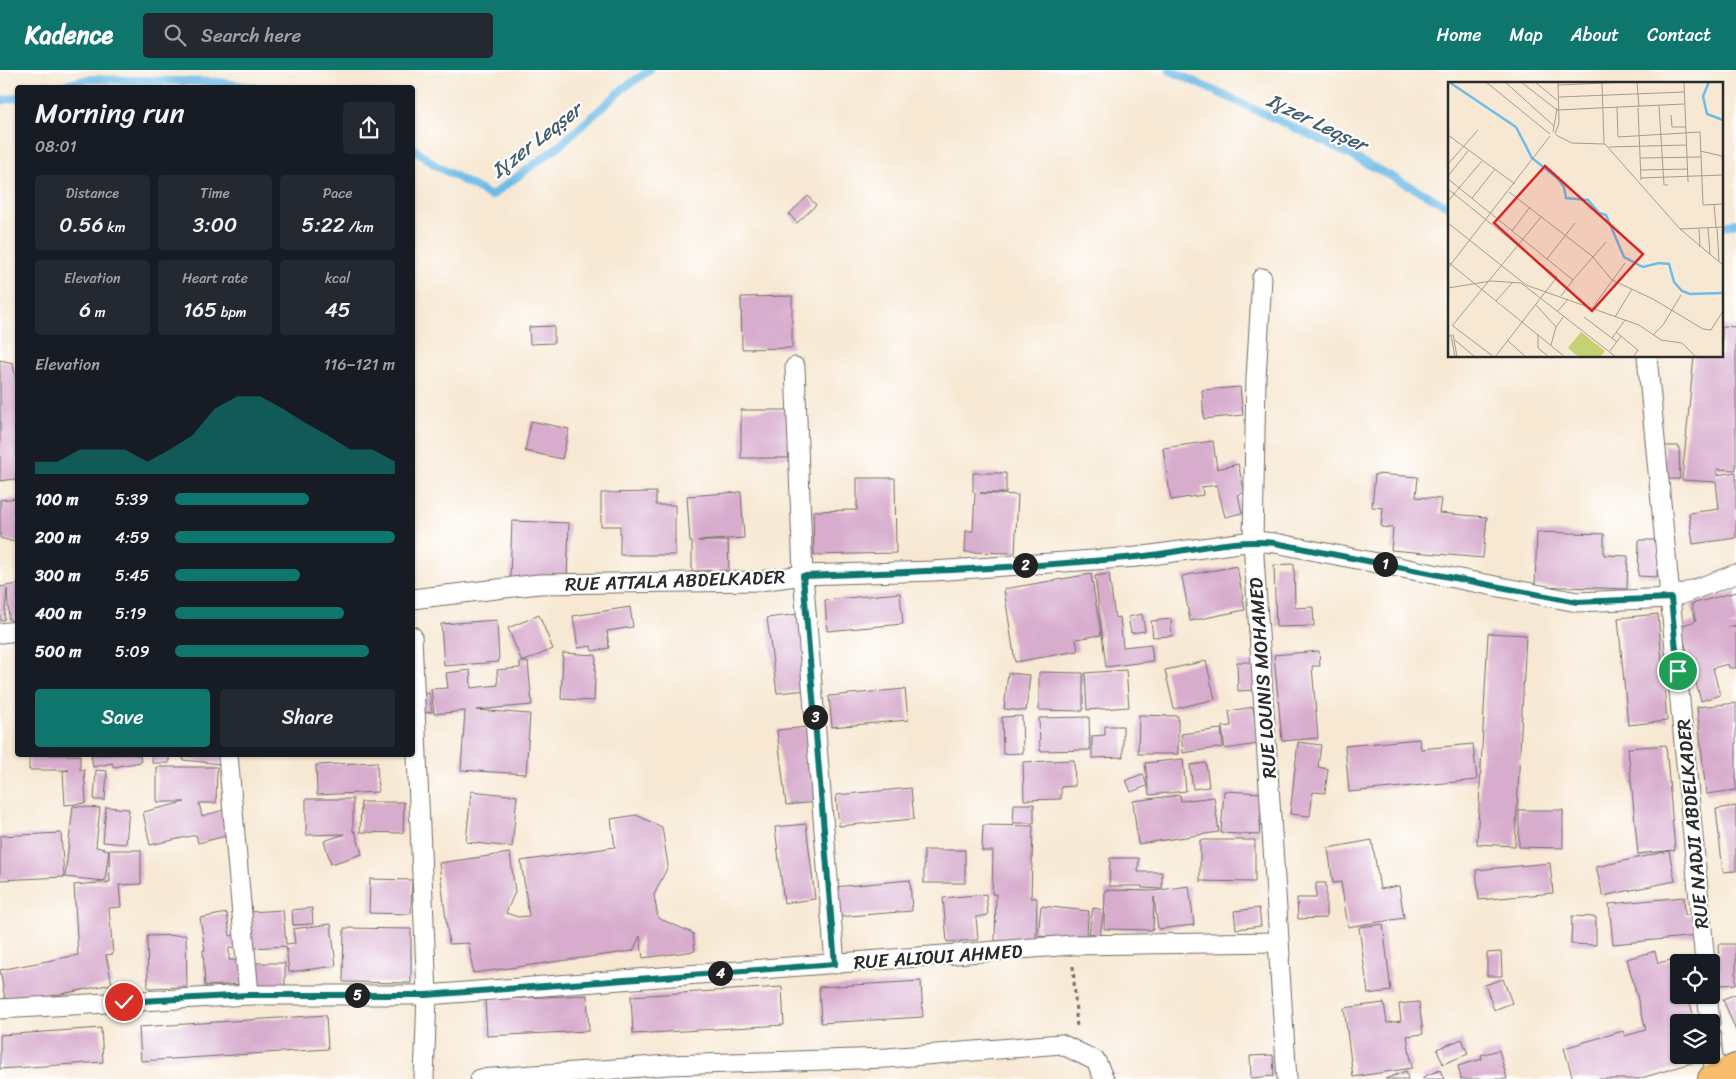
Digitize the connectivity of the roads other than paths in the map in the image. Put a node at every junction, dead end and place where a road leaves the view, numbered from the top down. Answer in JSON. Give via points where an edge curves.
{"nodes":[{"id":1,"x":1262,"y":278,"type":"dead end"},
{"id":2,"x":1647,"y":358,"type":"edge"},
{"id":3,"x":795,"y":367,"type":"dead end"},
{"id":4,"x":1253,"y":540,"type":"junction"},
{"id":5,"x":1736,"y":574,"type":"edge"},
{"id":6,"x":803,"y":576,"type":"junction"},
{"id":7,"x":1671,"y":598,"type":"junction"},
{"id":8,"x":415,"y":599,"type":"edge"},
{"id":9,"x":15,"y":630,"type":"edge"},
{"id":10,"x":0,"y":632,"type":"edge"},
{"id":11,"x":415,"y":713,"type":"edge"},
{"id":12,"x":228,"y":757,"type":"edge"},
{"id":13,"x":1703,"y":954,"type":"edge"},
{"id":14,"x":835,"y":964,"type":"junction"},
{"id":15,"x":248,"y":995,"type":"junction"},
{"id":16,"x":426,"y":995,"type":"junction"},
{"id":17,"x":0,"y":1009,"type":"edge"},
{"id":18,"x":424,"y":1079,"type":"edge"},
{"id":19,"x":480,"y":1079,"type":"edge"},
{"id":20,"x":1104,"y":1079,"type":"edge"},
{"id":21,"x":1288,"y":1079,"type":"edge"}],
"edges":[{"from":1,"to":4,"type":"street","name":"RUE LOUNIS MOHAMED","via":[[1256,378]]},
{"from":2,"to":7,"type":"street","name":"RUE NADJI ABDELKADER"},
{"from":3,"to":6,"type":"street"},
{"from":4,"to":6,"type":"street","name":"RUE ATTALA ABDELKADER","via":[[1137,557]]},
{"from":4,"to":7,"type":"street","name":"RUE ATTALA ABDELKADER","via":[[1577,602]]},
{"from":4,"to":21,"type":"street","name":"RUE LOUNIS MOHAMED"},
{"from":5,"to":7,"type":"street","name":"RUE ATTALA ABDELKADER"},
{"from":6,"to":8,"type":"street","name":"RUE ATTALA ABDELKADER","via":[[760,581],[539,584]]},
{"from":6,"to":14,"type":"street"},
{"from":7,"to":13,"type":"street","name":"RUE NADJI ABDELKADER"},
{"from":9,"to":10,"type":"street"},
{"from":11,"to":16,"type":"street"},
{"from":12,"to":15,"type":"street"},
{"from":14,"to":16,"type":"street","name":"RUE ALIOUI AHMED"},
{"from":14,"to":21,"type":"street","name":"RUE ALIOUI AHMED","via":[[1072,946],[1278,942]]},
{"from":15,"to":16,"type":"street","name":"RUE ALIOUI AHMED"},
{"from":15,"to":17,"type":"street","name":"RUE ALIOUI AHMED"},
{"from":16,"to":18,"type":"street"},
{"from":19,"to":20,"type":"street","via":[[669,1066],[887,1058],[1061,1044],[1096,1062]]}]}
